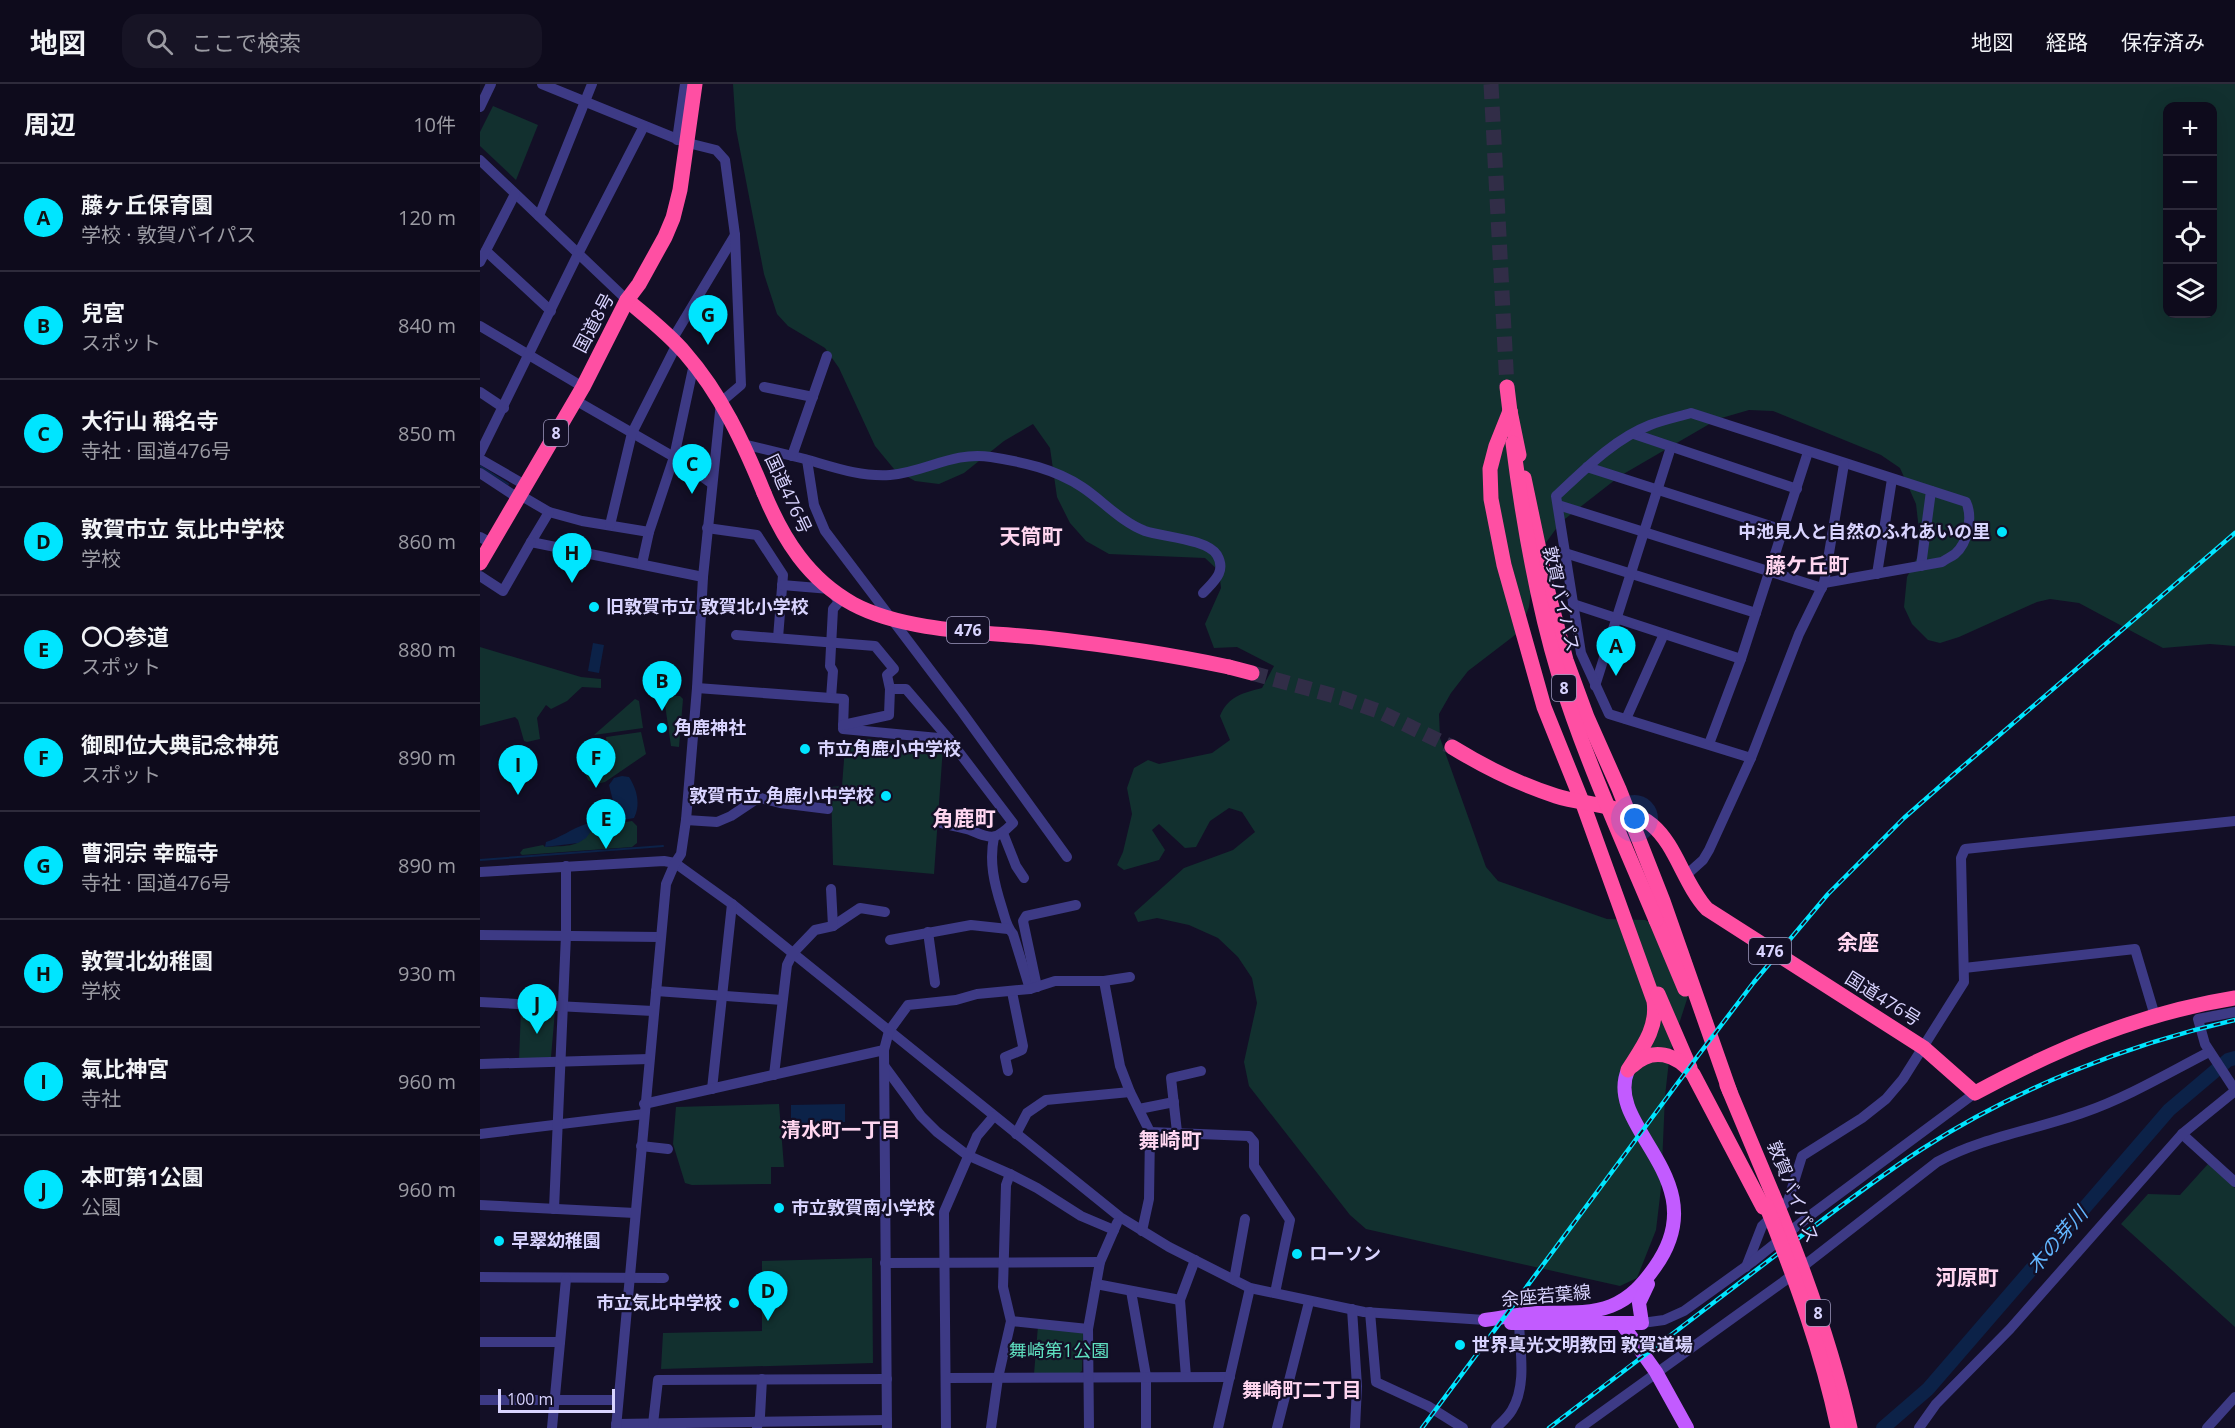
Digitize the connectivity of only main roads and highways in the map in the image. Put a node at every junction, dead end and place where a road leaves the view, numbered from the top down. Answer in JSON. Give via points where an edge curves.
{"nodes":[{"id":1,"x":695,"y":84,"type":"edge"},
{"id":2,"x":687,"y":142,"type":"road end"},
{"id":3,"x":627,"y":300,"type":"junction"},
{"id":4,"x":1507,"y":387,"type":"tunnel mouth"},
{"id":5,"x":1510,"y":411,"type":"junction"},
{"id":6,"x":1515,"y":443,"type":"junction"},
{"id":7,"x":486,"y":540,"type":"edge"},
{"id":8,"x":480,"y":563,"type":"edge"},
{"id":9,"x":1252,"y":673,"type":"tunnel mouth"},
{"id":10,"x":1452,"y":747,"type":"tunnel mouth"},
{"id":11,"x":1583,"y":804,"type":"junction"},
{"id":12,"x":1628,"y":812,"type":"junction"},
{"id":13,"x":1629,"y":930,"type":"junction"},
{"id":14,"x":1680,"y":977,"type":"junction"},
{"id":15,"x":2235,"y":998,"type":"edge"},
{"id":16,"x":1628,"y":1070,"type":"junction"},
{"id":17,"x":1693,"y":1074,"type":"junction"},
{"id":18,"x":1730,"y":1092,"type":"junction"},
{"id":19,"x":1768,"y":1204,"type":"junction"},
{"id":20,"x":1657,"y":1264,"type":"junction"},
{"id":21,"x":1622,"y":1324,"type":"junction"},
{"id":22,"x":1687,"y":1428,"type":"edge"},
{"id":23,"x":1838,"y":1428,"type":"edge"},
{"id":24,"x":1852,"y":1428,"type":"edge"}],
"edges":[{"from":1,"to":3,"type":"highway","name":"国道8号","number":"8","via":[[673,218],[652,263]]},
{"from":2,"to":3,"type":"highway","via":[[674,168],[664,216],[628,283]]},
{"from":3,"to":7,"type":"highway","name":"国道8号","number":"8","via":[[579,394],[521,493]]},
{"from":3,"to":9,"type":"highway","name":"国道476号","number":"476","bridge":true,"via":[[694,364],[721,402],[743,444],[781,531],[812,573],[839,595],[868,611],[917,624],[1134,649]]},
{"from":4,"to":5,"type":"highway","name":"敦賀バイパス","number":"8"},
{"from":5,"to":6,"type":"highway","name":"敦賀バイパス","number":"8"},
{"from":5,"to":11,"type":"highway","via":[[1492,457],[1489,481],[1494,520],[1541,697]]},
{"from":6,"to":12,"type":"highway","via":[[1558,633],[1576,689]]},
{"from":6,"to":14,"type":"highway","name":"敦賀バイパス","number":"8","bridge":true,"via":[[1535,583],[1560,676],[1607,804]]},
{"from":7,"to":8,"type":"highway","name":"国道8号","number":"8"},
{"from":10,"to":11,"type":"highway","name":"国道476号","number":"476","via":[[1503,776]]},
{"from":11,"to":12,"type":"highway","name":"国道476号","number":"476"},
{"from":11,"to":13,"type":"highway"},
{"from":12,"to":15,"type":"highway","name":"国道476号","number":"476","via":[[1646,820],[1662,835],[1698,899],[1718,918],[1924,1048],[1975,1093],[2049,1054],[2155,1016]]},
{"from":12,"to":18,"type":"highway"},
{"from":13,"to":16,"type":"highway","via":[[1655,1010],[1652,1029]]},
{"from":13,"to":17,"type":"highway"},
{"from":14,"to":18,"type":"highway","name":"敦賀バイパス","number":"8"},
{"from":14,"to":19,"type":"highway","name":"敦賀バイパス","number":"8"},
{"from":16,"to":17,"type":"highway","via":[[1645,1057],[1662,1054],[1681,1061]]},
{"from":16,"to":20,"type":"main road","name":"余座若葉線","via":[[1624,1086],[1628,1107],[1673,1197],[1672,1227]]},
{"from":17,"to":19,"type":"highway"},
{"from":18,"to":19,"type":"highway","name":"敦賀バイパス","number":"8"},
{"from":19,"to":23,"type":"highway","name":"敦賀バイパス","number":"8","bridge":true,"via":[[1812,1330]]},
{"from":19,"to":24,"type":"highway","name":"敦賀バイパス","number":"8","bridge":true,"via":[[1798,1256],[1835,1363]]},
{"from":20,"to":21,"type":"main road","name":"余座若葉線","via":[[1639,1303],[1642,1323]]},
{"from":20,"to":21,"type":"main road","name":"余座若葉線","via":[[1634,1292],[1605,1308],[1485,1320]]},
{"from":21,"to":22,"type":"main road","via":[[1656,1372]]}]}
